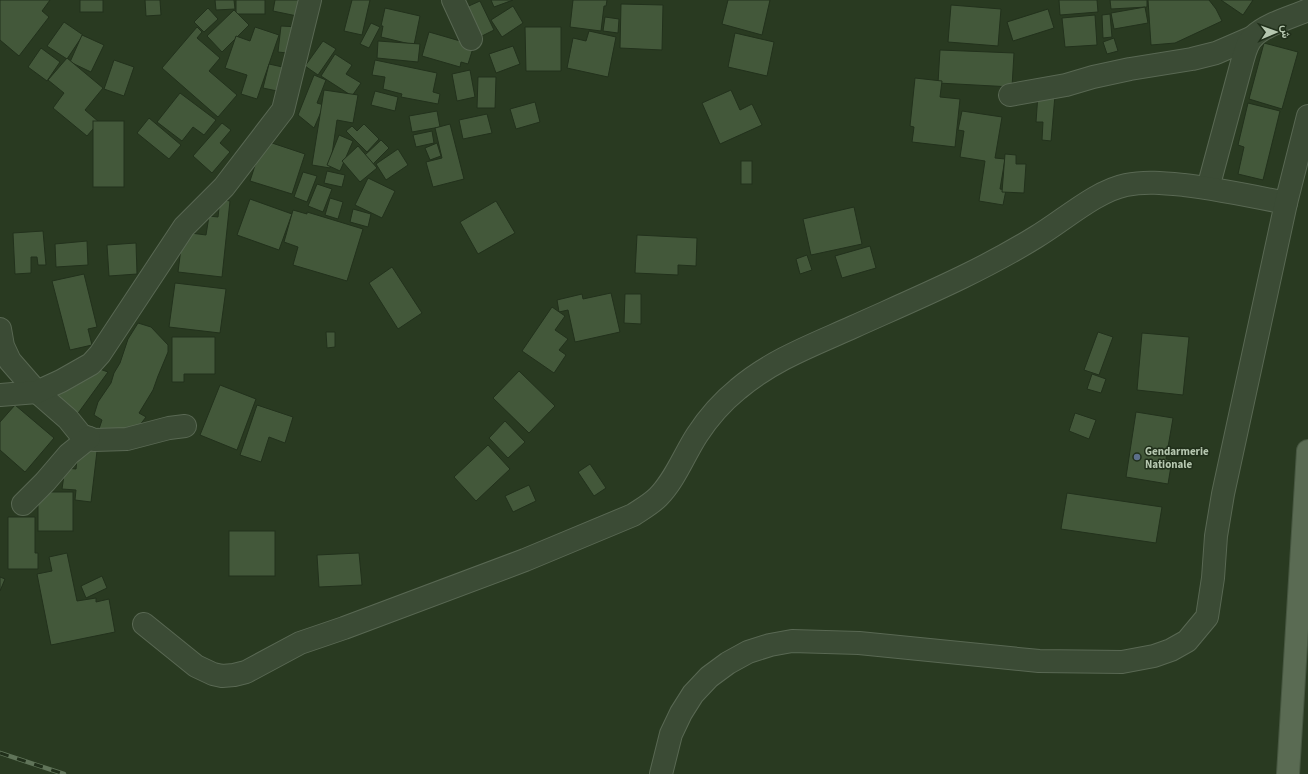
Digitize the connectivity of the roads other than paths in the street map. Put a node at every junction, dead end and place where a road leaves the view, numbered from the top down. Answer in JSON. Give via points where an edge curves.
{"nodes":[{"id":1,"x":310,"y":0,"type":"edge"},
{"id":2,"x":453,"y":0,"type":"edge"},
{"id":3,"x":1308,"y":10,"type":"edge"},
{"id":4,"x":1253,"y":37,"type":"junction"},
{"id":5,"x":471,"y":39,"type":"dead end"},
{"id":6,"x":1010,"y":95,"type":"dead end"},
{"id":7,"x":1308,"y":116,"type":"edge"},
{"id":8,"x":1208,"y":188,"type":"junction"},
{"id":9,"x":1286,"y":203,"type":"junction"},
{"id":10,"x":0,"y":329,"type":"edge"},
{"id":11,"x":37,"y":392,"type":"junction"},
{"id":12,"x":0,"y":395,"type":"edge"},
{"id":13,"x":185,"y":426,"type":"dead end"},
{"id":14,"x":89,"y":438,"type":"junction"},
{"id":15,"x":1308,"y":451,"type":"edge"},
{"id":16,"x":23,"y":504,"type":"dead end"},
{"id":17,"x":144,"y":624,"type":"dead end"},
{"id":18,"x":661,"y":774,"type":"edge"},
{"id":19,"x":1288,"y":774,"type":"edge"}],
"edges":[{"from":1,"to":11,"type":"street","via":[[283,110],[224,187],[184,227],[100,354],[91,364]]},
{"from":2,"to":5,"type":"street"},
{"from":3,"to":4,"type":"street","via":[[1274,24]]},
{"from":4,"to":6,"type":"street","via":[[1216,53],[1192,59],[1130,69],[1066,85]]},
{"from":4,"to":8,"type":"street","via":[[1241,66]]},
{"from":7,"to":9,"type":"street"},
{"from":8,"to":9,"type":"street"},
{"from":8,"to":17,"type":"street","via":[[1143,183],[1105,192],[978,271],[770,365],[752,377],[717,408],[697,434],[668,485],[658,497],[633,515],[525,560],[300,642],[246,672],[234,675],[222,676],[204,671]]},
{"from":9,"to":18,"type":"street","via":[[1223,494],[1207,617],[1187,641],[1154,656],[1122,662],[1039,661],[859,643],[792,641],[770,645],[748,652],[728,663],[709,677],[693,694],[671,734]]},
{"from":10,"to":11,"type":"street","via":[[3,346],[10,360]]},
{"from":11,"to":12,"type":"street"},
{"from":11,"to":14,"type":"street","via":[[68,419],[80,435]]},
{"from":13,"to":14,"type":"street","via":[[127,439]]},
{"from":14,"to":16,"type":"street","via":[[70,454]]},
{"from":15,"to":19,"type":"main road"}]}
